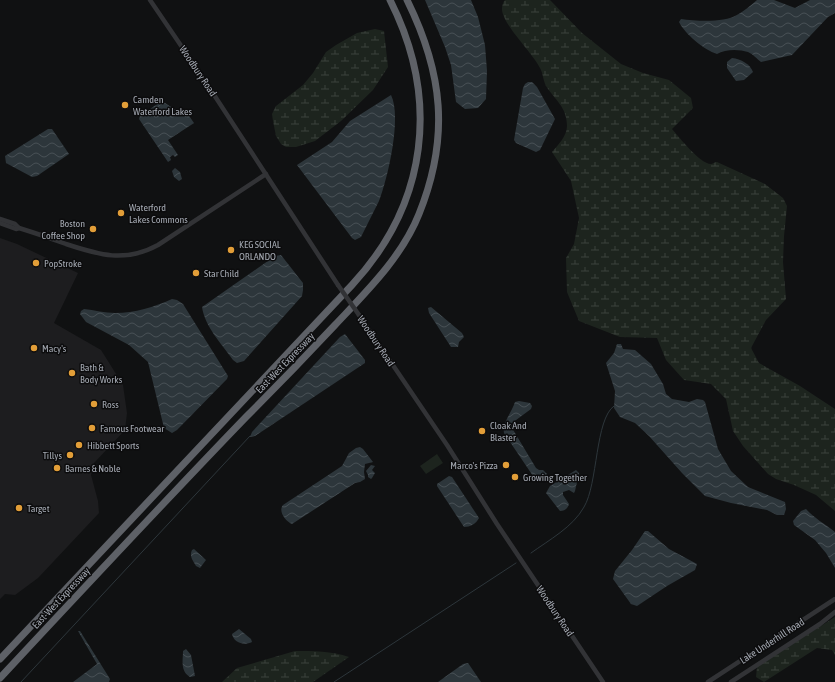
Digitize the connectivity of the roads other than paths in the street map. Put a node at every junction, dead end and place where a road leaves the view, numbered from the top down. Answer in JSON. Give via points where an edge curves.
{"nodes":[{"id":1,"x":150,"y":0,"type":"edge"},
{"id":2,"x":390,"y":0,"type":"edge"},
{"id":3,"x":407,"y":0,"type":"edge"},
{"id":4,"x":266,"y":174,"type":"junction"},
{"id":5,"x":0,"y":219,"type":"edge"},
{"id":6,"x":0,"y":223,"type":"edge"},
{"id":7,"x":19,"y":228,"type":"junction"},
{"id":8,"x":835,"y":599,"type":"edge"},
{"id":9,"x":835,"y":612,"type":"edge"},
{"id":10,"x":0,"y":658,"type":"edge"},
{"id":11,"x":2,"y":675,"type":"edge"},
{"id":12,"x":603,"y":682,"type":"edge"},
{"id":13,"x":708,"y":682,"type":"edge"},
{"id":14,"x":731,"y":682,"type":"edge"}],
"edges":[{"from":1,"to":4,"type":"street","name":"Woodbury Road"},
{"from":2,"to":10,"type":"highway","name":"East-West Expressway","via":[[404,30],[414,63],[420,97],[420,124],[418,152],[411,185],[386,242],[352,285]]},
{"from":3,"to":11,"type":"highway","name":"East-West Expressway","via":[[425,40],[431,61],[439,125],[432,177],[409,235],[384,270],[344,316]]},
{"from":4,"to":7,"type":"street","via":[[158,245],[133,254],[98,254]]},
{"from":4,"to":12,"type":"street","name":"Woodbury Road","bridge":true},
{"from":5,"to":7,"type":"street","via":[[16,224]]},
{"from":6,"to":7,"type":"street"},
{"from":8,"to":13,"type":"street","name":"Lake Underhill Road"},
{"from":9,"to":14,"type":"street","name":"Lake Underhill Road"}]}
